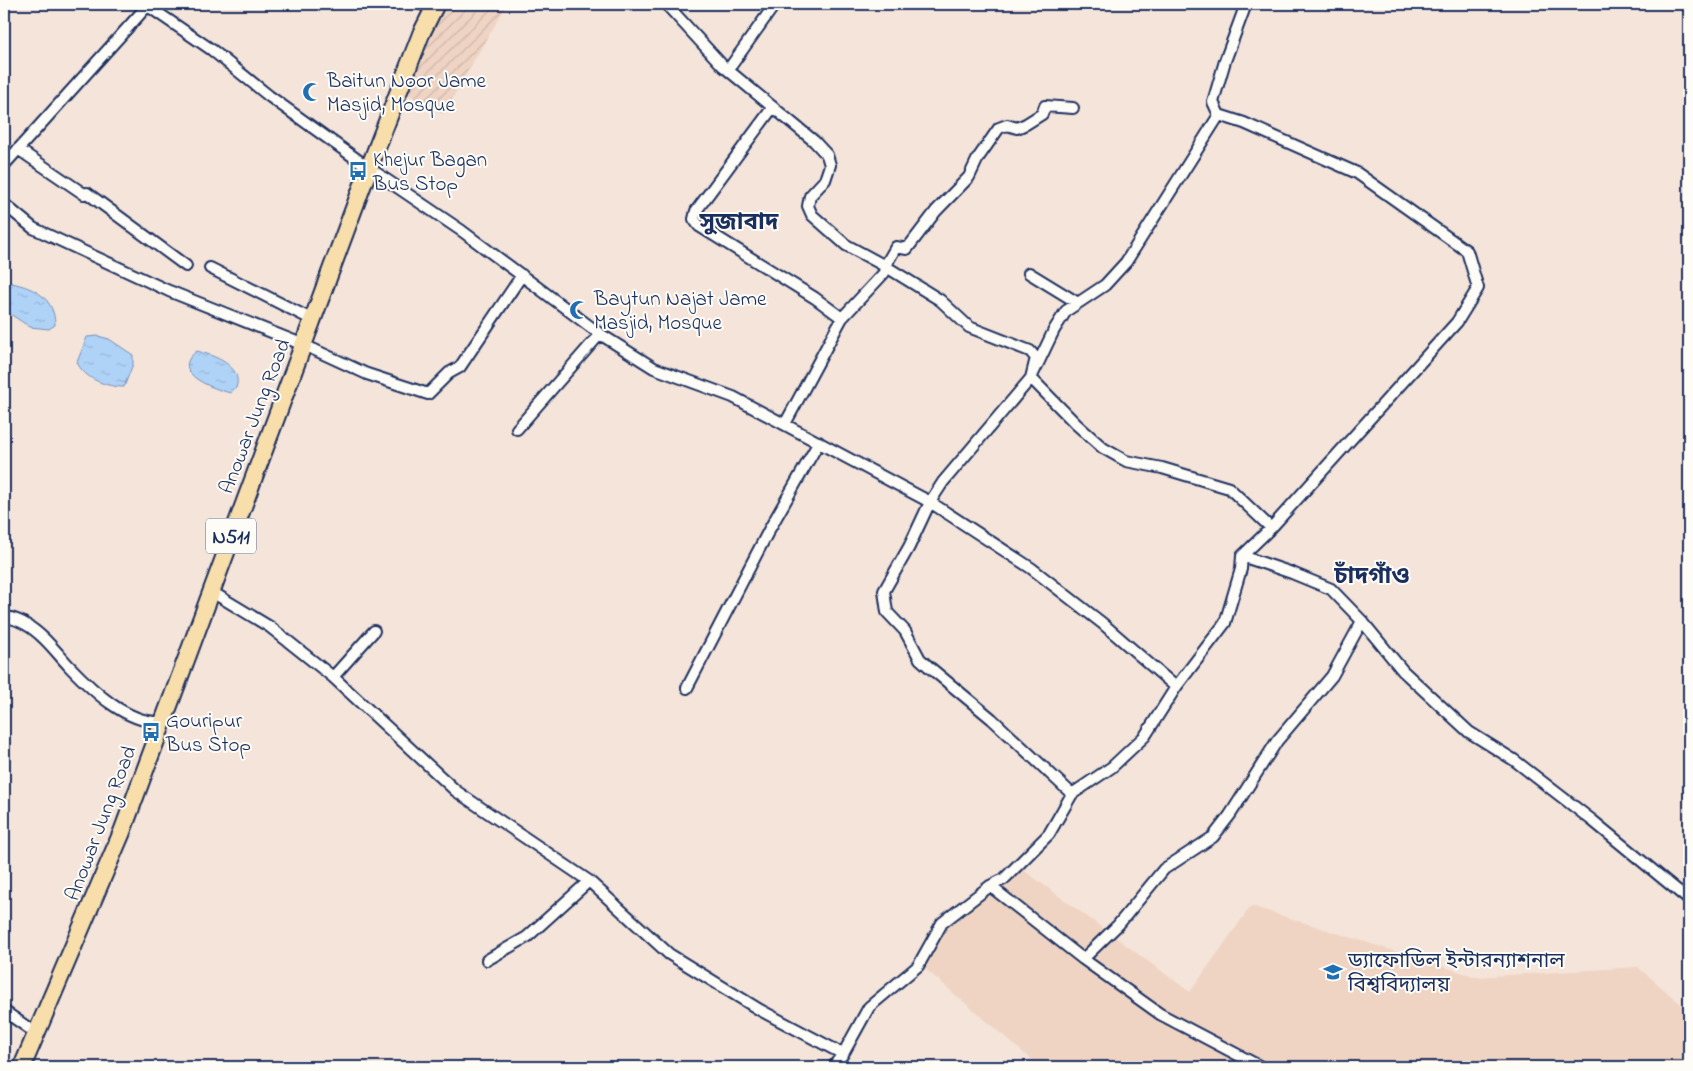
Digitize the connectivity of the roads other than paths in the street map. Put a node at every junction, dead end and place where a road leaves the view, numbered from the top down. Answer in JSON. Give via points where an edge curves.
{"nodes":[{"id":1,"x":147,"y":4,"type":"edge"},
{"id":2,"x":666,"y":4,"type":"edge"},
{"id":3,"x":776,"y":4,"type":"edge"},
{"id":4,"x":1246,"y":4,"type":"edge"},
{"id":5,"x":1685,"y":4,"type":"edge"},
{"id":6,"x":432,"y":5,"type":"edge"},
{"id":7,"x":1689,"y":8,"type":"edge"},
{"id":8,"x":728,"y":70,"type":"junction"},
{"id":9,"x":773,"y":107,"type":"junction"},
{"id":10,"x":1073,"y":108,"type":"dead end"},
{"id":11,"x":1219,"y":115,"type":"junction"},
{"id":12,"x":18,"y":149,"type":"junction"},
{"id":13,"x":4,"y":165,"type":"edge"},
{"id":14,"x":369,"y":168,"type":"junction"},
{"id":15,"x":4,"y":204,"type":"edge"},
{"id":16,"x":186,"y":266,"type":"dead end"},
{"id":17,"x":885,"y":266,"type":"junction"},
{"id":18,"x":210,"y":268,"type":"dead end"},
{"id":19,"x":1029,"y":273,"type":"dead end"},
{"id":20,"x":522,"y":275,"type":"junction"},
{"id":21,"x":1078,"y":303,"type":"junction"},
{"id":22,"x":842,"y":318,"type":"junction"},
{"id":23,"x":313,"y":320,"type":"junction"},
{"id":24,"x":600,"y":334,"type":"junction"},
{"id":25,"x":304,"y":345,"type":"junction"},
{"id":26,"x":1031,"y":378,"type":"junction"},
{"id":27,"x":785,"y":424,"type":"junction"},
{"id":28,"x":517,"y":429,"type":"dead end"},
{"id":29,"x":819,"y":442,"type":"junction"},
{"id":30,"x":930,"y":502,"type":"junction"},
{"id":31,"x":1271,"y":528,"type":"junction"},
{"id":32,"x":1242,"y":556,"type":"junction"},
{"id":33,"x":212,"y":592,"type":"junction"},
{"id":34,"x":4,"y":616,"type":"edge"},
{"id":35,"x":1362,"y":621,"type":"junction"},
{"id":36,"x":374,"y":631,"type":"dead end"},
{"id":37,"x":333,"y":677,"type":"junction"},
{"id":38,"x":1176,"y":687,"type":"junction"},
{"id":39,"x":687,"y":688,"type":"dead end"},
{"id":40,"x":162,"y":722,"type":"junction"},
{"id":41,"x":1072,"y":794,"type":"junction"},
{"id":42,"x":588,"y":881,"type":"junction"},
{"id":43,"x":990,"y":886,"type":"junction"},
{"id":44,"x":1689,"y":900,"type":"edge"},
{"id":45,"x":1083,"y":959,"type":"junction"},
{"id":46,"x":487,"y":960,"type":"dead end"},
{"id":47,"x":4,"y":1011,"type":"edge"},
{"id":48,"x":36,"y":1034,"type":"junction"},
{"id":49,"x":843,"y":1054,"type":"junction"},
{"id":50,"x":22,"y":1067,"type":"edge"},
{"id":51,"x":833,"y":1067,"type":"edge"},
{"id":52,"x":1261,"y":1067,"type":"edge"}],
"edges":[{"from":1,"to":12,"type":"street"},
{"from":1,"to":14,"type":"street"},
{"from":2,"to":8,"type":"street"},
{"from":3,"to":8,"type":"street"},
{"from":4,"to":11,"type":"street","via":[[1213,102]]},
{"from":5,"to":7,"type":"street"},
{"from":6,"to":14,"type":"highway","name":"Anowar Jung Road","number":"N511"},
{"from":8,"to":9,"type":"street"},
{"from":9,"to":17,"type":"street","via":[[827,155],[830,164],[826,180],[810,196],[808,206],[812,215],[846,245]]},
{"from":9,"to":22,"type":"street","via":[[696,211],[695,222]]},
{"from":10,"to":17,"type":"street","via":[[1045,106],[1042,114],[1026,124],[1017,128],[1007,125],[999,128],[969,177],[936,210],[907,250],[896,247]]},
{"from":11,"to":21,"type":"street","via":[[1126,262],[1105,284]]},
{"from":11,"to":31,"type":"street","via":[[1357,173],[1467,251],[1478,288],[1458,322]]},
{"from":12,"to":13,"type":"street"},
{"from":12,"to":16,"type":"street","via":[[84,194],[88,193]]},
{"from":14,"to":20,"type":"street"},
{"from":14,"to":23,"type":"highway","name":"Anowar Jung Road","number":"N511"},
{"from":15,"to":25,"type":"street","via":[[33,228],[107,263]]},
{"from":17,"to":22,"type":"street","via":[[884,273]]},
{"from":17,"to":26,"type":"street","via":[[940,300],[969,327],[1030,351],[1036,358]]},
{"from":18,"to":23,"type":"street"},
{"from":19,"to":21,"type":"street"},
{"from":20,"to":24,"type":"street"},
{"from":20,"to":25,"type":"street","via":[[460,367],[449,373],[428,394],[367,374]]},
{"from":21,"to":26,"type":"street","via":[[1066,311],[1054,330]]},
{"from":22,"to":27,"type":"street"},
{"from":23,"to":25,"type":"highway","name":"Anowar Jung Road","number":"N511"},
{"from":24,"to":27,"type":"street","via":[[654,368],[733,397]]},
{"from":24,"to":28,"type":"street"},
{"from":25,"to":33,"type":"highway","name":"Anowar Jung Road","number":"N511"},
{"from":26,"to":30,"type":"street","via":[[943,482]]},
{"from":26,"to":31,"type":"street","via":[[1103,448],[1126,462],[1162,468],[1229,488]]},
{"from":27,"to":29,"type":"street"},
{"from":29,"to":30,"type":"street"},
{"from":29,"to":39,"type":"street"},
{"from":30,"to":38,"type":"street","via":[[1031,568],[1102,623]]},
{"from":30,"to":41,"type":"street","via":[[884,591],[887,612],[906,631],[920,659],[992,719]]},
{"from":31,"to":32,"type":"street"},
{"from":32,"to":35,"type":"street","via":[[1331,589]]},
{"from":32,"to":38,"type":"street","via":[[1242,569],[1225,624]]},
{"from":33,"to":37,"type":"street","via":[[270,627]]},
{"from":33,"to":40,"type":"highway","name":"Anowar Jung Road","number":"N511"},
{"from":34,"to":40,"type":"street","via":[[25,624],[45,640],[107,701],[149,723]]},
{"from":35,"to":44,"type":"street","via":[[1403,671],[1469,732],[1514,760],[1585,814]]},
{"from":35,"to":45,"type":"street","via":[[1332,676],[1277,741],[1213,837],[1164,869],[1118,925]]},
{"from":36,"to":37,"type":"street"},
{"from":37,"to":42,"type":"street","via":[[456,791]]},
{"from":38,"to":41,"type":"street","via":[[1145,736],[1112,767]]},
{"from":40,"to":48,"type":"highway","name":"Anowar Jung Road","number":"N511","via":[[122,832]]},
{"from":41,"to":43,"type":"street","via":[[1049,834],[1004,879]]},
{"from":42,"to":46,"type":"street","via":[[527,938]]},
{"from":42,"to":49,"type":"street","via":[[669,954],[760,1010]]},
{"from":43,"to":45,"type":"street"},
{"from":43,"to":49,"type":"street","via":[[942,924],[918,966],[868,1006]]},
{"from":45,"to":52,"type":"street","via":[[1160,1014]]},
{"from":47,"to":48,"type":"street"},
{"from":48,"to":50,"type":"highway","name":"Anowar Jung Road","number":"N511"},
{"from":49,"to":51,"type":"street"}]}
